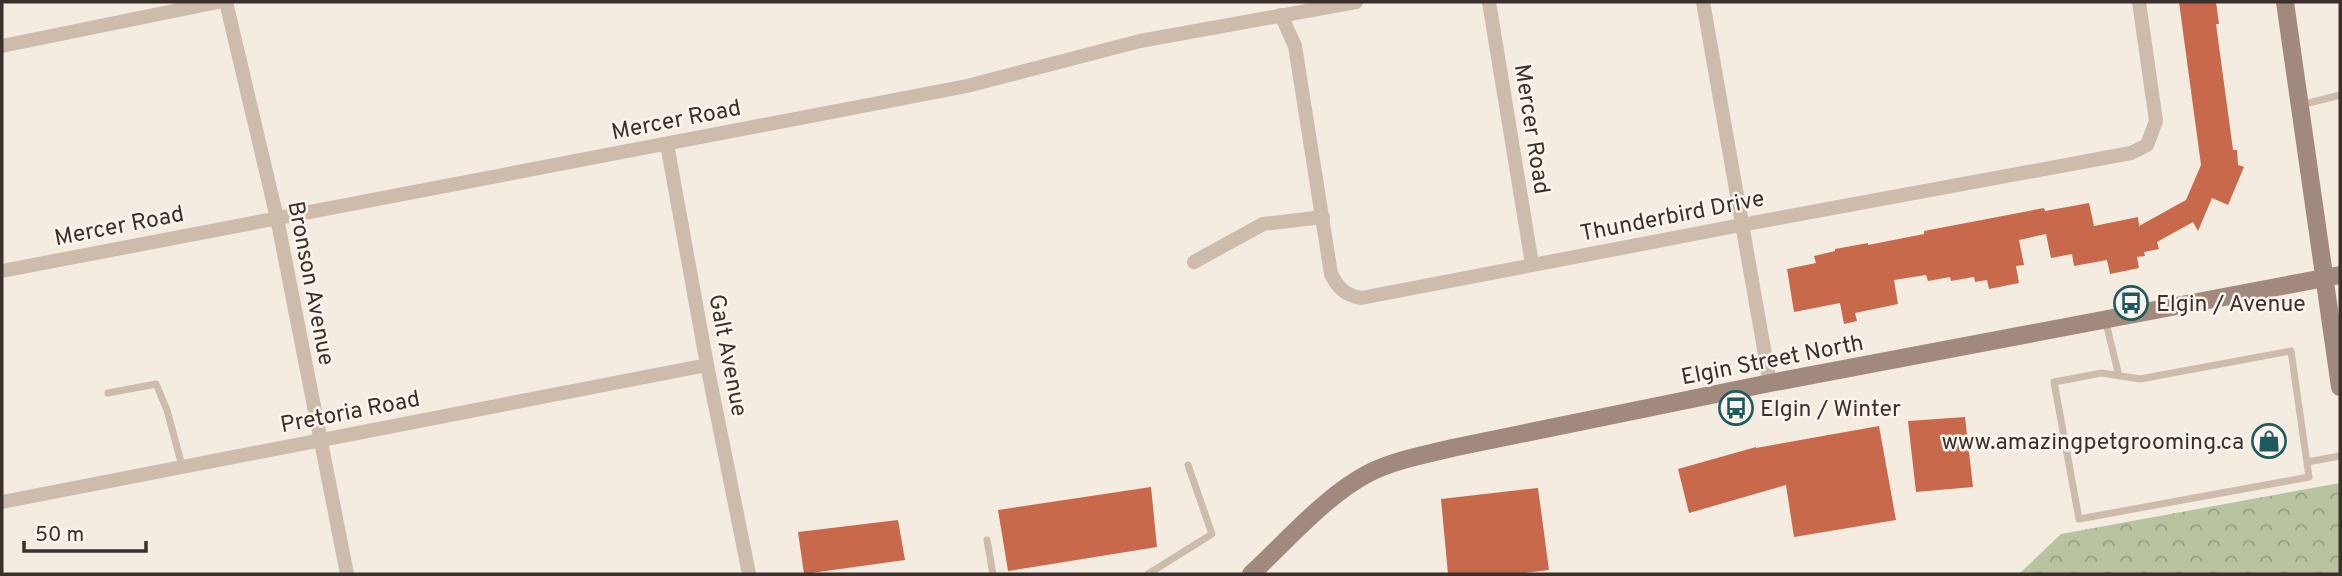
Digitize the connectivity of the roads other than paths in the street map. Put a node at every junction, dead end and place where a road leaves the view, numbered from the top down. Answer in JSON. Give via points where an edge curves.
{"nodes":[{"id":1,"x":218,"y":2,"type":"edge"},
{"id":2,"x":226,"y":2,"type":"edge"},
{"id":3,"x":1356,"y":2,"type":"edge"},
{"id":4,"x":1489,"y":2,"type":"edge"},
{"id":5,"x":1703,"y":2,"type":"edge"},
{"id":6,"x":2139,"y":2,"type":"edge"},
{"id":7,"x":2285,"y":2,"type":"edge"},
{"id":8,"x":1281,"y":15,"type":"junction"},
{"id":9,"x":2,"y":46,"type":"edge"},
{"id":10,"x":2340,"y":95,"type":"edge"},
{"id":11,"x":2300,"y":105,"type":"junction"},
{"id":12,"x":667,"y":144,"type":"junction"},
{"id":13,"x":1324,"y":217,"type":"junction"},
{"id":14,"x":277,"y":218,"type":"junction"},
{"id":15,"x":1741,"y":225,"type":"junction"},
{"id":16,"x":1194,"y":262,"type":"dead end"},
{"id":17,"x":1532,"y":264,"type":"junction"},
{"id":18,"x":2,"y":271,"type":"edge"},
{"id":19,"x":2332,"y":276,"type":"edge"},
{"id":20,"x":2105,"y":319,"type":"junction"},
{"id":21,"x":707,"y":365,"type":"junction"},
{"id":22,"x":2119,"y":376,"type":"junction"},
{"id":23,"x":1770,"y":383,"type":"junction"},
{"id":24,"x":2340,"y":387,"type":"edge"},
{"id":25,"x":108,"y":393,"type":"dead end"},
{"id":26,"x":321,"y":440,"type":"junction"},
{"id":27,"x":2340,"y":456,"type":"edge"},
{"id":28,"x":2307,"y":462,"type":"junction"},
{"id":29,"x":1188,"y":465,"type":"dead end"},
{"id":30,"x":182,"y":466,"type":"junction"},
{"id":31,"x":2,"y":502,"type":"edge"},
{"id":32,"x":987,"y":540,"type":"dead end"},
{"id":33,"x":347,"y":574,"type":"edge"},
{"id":34,"x":749,"y":574,"type":"edge"},
{"id":35,"x":993,"y":574,"type":"edge"},
{"id":36,"x":1149,"y":574,"type":"edge"},
{"id":37,"x":1251,"y":574,"type":"edge"}],
"edges":[{"from":1,"to":9,"type":"street"},
{"from":2,"to":14,"type":"street","name":"Bronson Avenue"},
{"from":3,"to":8,"type":"street","name":"Mercer Road"},
{"from":4,"to":17,"type":"street","name":"Mercer Road"},
{"from":5,"to":15,"type":"street"},
{"from":6,"to":15,"type":"street","name":"Thunderbird Drive","via":[[2156,121],[2147,145],[2131,153]]},
{"from":7,"to":11,"type":"street"},
{"from":8,"to":12,"type":"street","name":"Mercer Road","via":[[1140,41],[967,86]]},
{"from":8,"to":13,"type":"street","name":"Thunderbird Drive","via":[[1295,46]]},
{"from":10,"to":11,"type":"lane"},
{"from":11,"to":19,"type":"street"},
{"from":12,"to":14,"type":"street","name":"Mercer Road"},
{"from":12,"to":21,"type":"street","name":"Galt Avenue"},
{"from":13,"to":16,"type":"street","via":[[1263,224]]},
{"from":13,"to":17,"type":"street","name":"Thunderbird Drive","via":[[1331,274],[1338,288],[1351,296],[1373,297]]},
{"from":14,"to":18,"type":"street","name":"Mercer Road"},
{"from":14,"to":26,"type":"street","name":"Bronson Avenue"},
{"from":15,"to":17,"type":"street","name":"Thunderbird Drive"},
{"from":15,"to":23,"type":"street"},
{"from":19,"to":20,"type":"street","name":"Elgin Street North"},
{"from":19,"to":24,"type":"street"},
{"from":20,"to":22,"type":"lane"},
{"from":20,"to":23,"type":"street","name":"Elgin Street North"},
{"from":21,"to":26,"type":"street","name":"Pretoria Road"},
{"from":21,"to":34,"type":"street","name":"Galt Avenue"},
{"from":22,"to":28,"type":"lane","via":[[2140,379],[2291,351]]},
{"from":22,"to":28,"type":"lane","via":[[2102,373],[2054,382],[2079,519],[2309,477]]},
{"from":23,"to":37,"type":"street","name":"Elgin Street North","via":[[1452,448],[1370,472],[1338,492]]},
{"from":25,"to":30,"type":"lane","via":[[156,384]]},
{"from":26,"to":30,"type":"street","name":"Pretoria Road"},
{"from":26,"to":33,"type":"street","name":"Bronson Avenue"},
{"from":27,"to":28,"type":"lane"},
{"from":29,"to":36,"type":"lane","via":[[1212,534]]},
{"from":30,"to":31,"type":"street","name":"Pretoria Road"},
{"from":32,"to":35,"type":"lane"}]}
